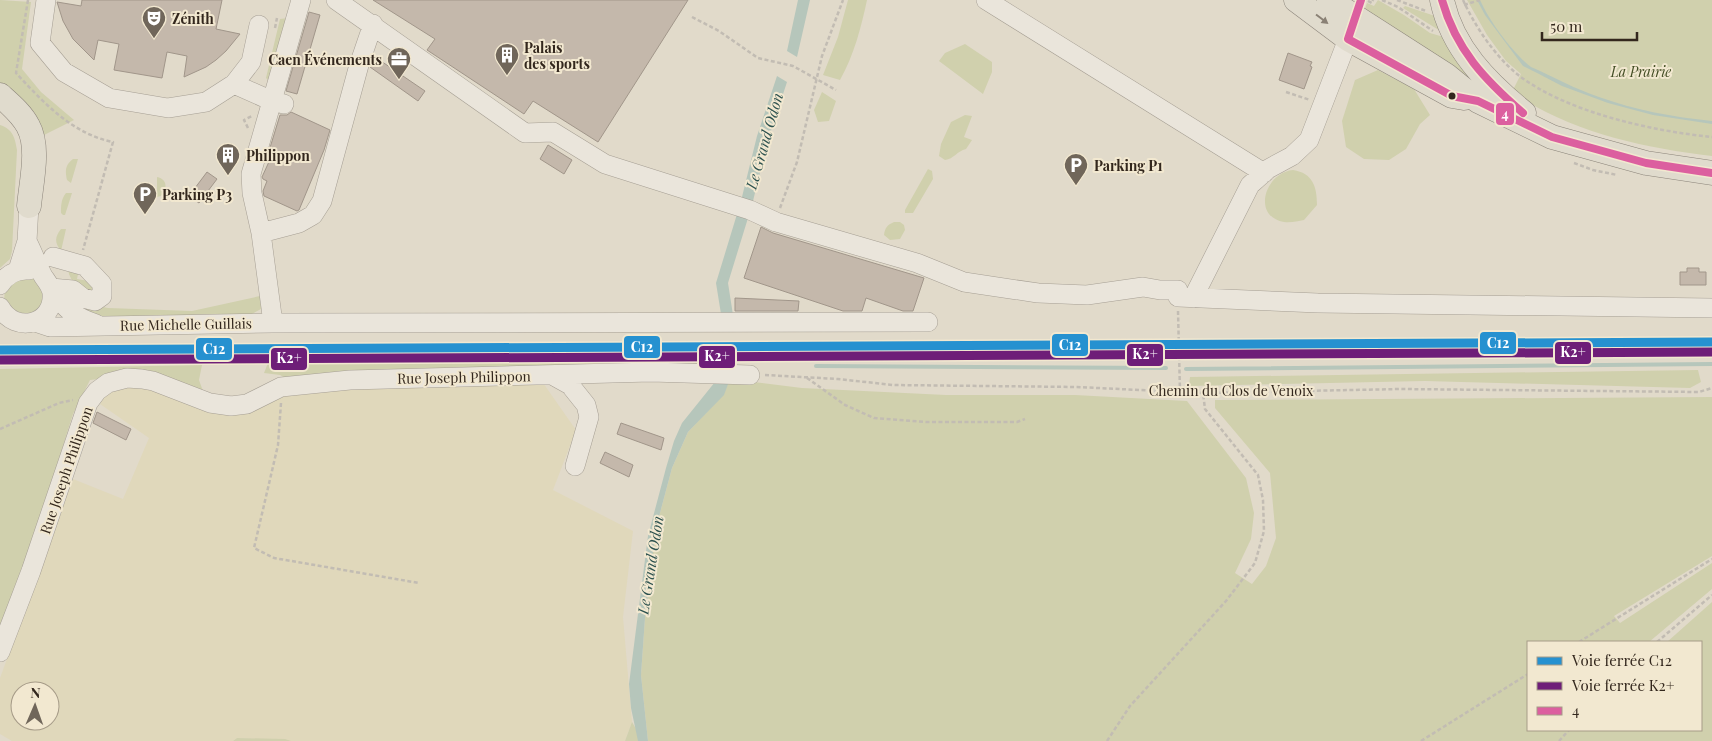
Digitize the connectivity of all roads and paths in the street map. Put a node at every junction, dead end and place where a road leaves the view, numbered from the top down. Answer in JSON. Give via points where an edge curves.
{"nodes":[{"id":1,"x":28,"y":0,"type":"edge"},
{"id":2,"x":46,"y":0,"type":"edge"},
{"id":3,"x":301,"y":0,"type":"edge"},
{"id":4,"x":843,"y":0,"type":"edge"},
{"id":5,"x":986,"y":0,"type":"edge"},
{"id":6,"x":1296,"y":0,"type":"edge"},
{"id":7,"x":1329,"y":0,"type":"edge"},
{"id":8,"x":1373,"y":0,"type":"edge"},
{"id":9,"x":1382,"y":0,"type":"edge"},
{"id":10,"x":1480,"y":0,"type":"edge"},
{"id":11,"x":348,"y":3,"type":"edge"},
{"id":12,"x":1448,"y":3,"type":"edge"},
{"id":13,"x":1362,"y":6,"type":"edge"},
{"id":14,"x":692,"y":17,"type":"dead end"},
{"id":15,"x":372,"y":24,"type":"junction"},
{"id":16,"x":259,"y":25,"type":"dead end"},
{"id":17,"x":1437,"y":33,"type":"dead end"},
{"id":18,"x":1348,"y":39,"type":"junction"},
{"id":19,"x":1446,"y":75,"type":"junction"},
{"id":20,"x":816,"y":79,"type":"junction"},
{"id":21,"x":234,"y":84,"type":"junction"},
{"id":22,"x":836,"y":90,"type":"dead end"},
{"id":23,"x":1286,"y":92,"type":"dead end"},
{"id":24,"x":0,"y":95,"type":"edge"},
{"id":25,"x":1311,"y":101,"type":"dead end"},
{"id":26,"x":1478,"y":101,"type":"junction"},
{"id":27,"x":278,"y":103,"type":"junction"},
{"id":28,"x":0,"y":118,"type":"edge"},
{"id":29,"x":1712,"y":136,"type":"edge"},
{"id":30,"x":1552,"y":137,"type":"junction"},
{"id":31,"x":1264,"y":172,"type":"junction"},
{"id":32,"x":1712,"y":173,"type":"edge"},
{"id":33,"x":29,"y":206,"type":"junction"},
{"id":34,"x":776,"y":222,"type":"junction"},
{"id":35,"x":260,"y":233,"type":"junction"},
{"id":36,"x":27,"y":240,"type":"junction"},
{"id":37,"x":53,"y":256,"type":"dead end"},
{"id":38,"x":81,"y":257,"type":"dead end"},
{"id":39,"x":18,"y":270,"type":"junction"},
{"id":40,"x":0,"y":285,"type":"edge"},
{"id":41,"x":49,"y":285,"type":"junction"},
{"id":42,"x":1185,"y":298,"type":"junction"},
{"id":43,"x":1712,"y":308,"type":"edge"},
{"id":44,"x":1,"y":311,"type":"edge"},
{"id":45,"x":36,"y":322,"type":"junction"},
{"id":46,"x":928,"y":322,"type":"dead end"},
{"id":47,"x":273,"y":323,"type":"junction"},
{"id":48,"x":99,"y":325,"type":"junction"},
{"id":49,"x":742,"y":374,"type":"joint"},
{"id":50,"x":552,"y":375,"type":"junction"},
{"id":51,"x":806,"y":378,"type":"junction"},
{"id":52,"x":281,"y":387,"type":"junction"},
{"id":53,"x":1712,"y":388,"type":"edge"},
{"id":54,"x":1180,"y":392,"type":"junction"},
{"id":55,"x":1203,"y":393,"type":"junction"},
{"id":56,"x":88,"y":403,"type":"junction"},
{"id":57,"x":1025,"y":419,"type":"dead end"},
{"id":58,"x":0,"y":429,"type":"edge"},
{"id":59,"x":575,"y":466,"type":"dead end"},
{"id":60,"x":1712,"y":559,"type":"edge"},
{"id":61,"x":419,"y":583,"type":"dead end"},
{"id":62,"x":1712,"y":595,"type":"edge"},
{"id":63,"x":1581,"y":641,"type":"edge"},
{"id":64,"x":1658,"y":641,"type":"edge"},
{"id":65,"x":0,"y":652,"type":"edge"},
{"id":66,"x":1527,"y":675,"type":"edge"},
{"id":67,"x":1568,"y":731,"type":"edge"},
{"id":68,"x":1107,"y":741,"type":"edge"},
{"id":69,"x":1421,"y":741,"type":"edge"},
{"id":70,"x":1559,"y":741,"type":"edge"}],
"edges":[{"from":1,"to":38,"type":"path","via":[[16,73],[68,123],[96,139],[113,142]]},
{"from":2,"to":21,"type":"street","via":[[40,43],[64,72],[109,98],[168,108],[206,102]]},
{"from":3,"to":27,"type":"street"},
{"from":4,"to":20,"type":"path"},
{"from":5,"to":31,"type":"street"},
{"from":6,"to":18,"type":"main road","one_way":true},
{"from":7,"to":13,"type":"main road"},
{"from":8,"to":13,"type":"path"},
{"from":9,"to":17,"type":"path"},
{"from":10,"to":12,"type":"path"},
{"from":11,"to":15,"type":"street"},
{"from":12,"to":29,"type":"path","via":[[1506,63],[1531,84],[1551,95],[1593,112],[1663,130]]},
{"from":12,"to":30,"type":"main road","via":[[1446,19],[1468,58],[1486,80]]},
{"from":13,"to":18,"type":"main road"},
{"from":13,"to":19,"type":"main road"},
{"from":14,"to":20,"type":"path","via":[[758,58],[793,66]]},
{"from":15,"to":34,"type":"street","via":[[525,133],[553,132],[605,164],[745,208]]},
{"from":15,"to":35,"type":"street","via":[[322,201],[313,215],[300,223]]},
{"from":16,"to":21,"type":"street","via":[[251,62]]},
{"from":18,"to":19,"type":"main road","via":[[1358,35],[1408,66]]},
{"from":18,"to":26,"type":"main road","via":[[1452,96]]},
{"from":18,"to":31,"type":"street","via":[[1309,140],[1292,156]]},
{"from":19,"to":26,"type":"main road"},
{"from":20,"to":22,"type":"path"},
{"from":20,"to":34,"type":"path","via":[[797,162]]},
{"from":21,"to":27,"type":"street"},
{"from":23,"to":25,"type":"path"},
{"from":24,"to":33,"type":"main road","via":[[27,124],[35,145]]},
{"from":26,"to":30,"type":"main road"},
{"from":27,"to":35,"type":"street","via":[[251,174]]},
{"from":28,"to":33,"type":"main road","via":[[18,127],[22,136]]},
{"from":30,"to":32,"type":"main road","via":[[1646,163]]},
{"from":31,"to":42,"type":"street","via":[[1250,185]]},
{"from":33,"to":36,"type":"street","name":"Rue Michelle Guillais"},
{"from":34,"to":42,"type":"street","via":[[917,263],[964,282],[1038,293],[1087,294],[1143,287],[1178,290]]},
{"from":35,"to":47,"type":"street"},
{"from":36,"to":39,"type":"street","name":"Rue Michelle Guillais"},
{"from":36,"to":41,"type":"street","name":"Rue Michelle Guillais"},
{"from":37,"to":41,"type":"street","via":[[86,266],[102,284],[102,296],[95,301],[83,298],[73,290]]},
{"from":39,"to":40,"type":"street","via":[[4,278]]},
{"from":39,"to":41,"type":"street","via":[[36,271]]},
{"from":41,"to":45,"type":"street","via":[[52,301],[49,310]]},
{"from":41,"to":48,"type":"street","name":"Rue Michelle Guillais","via":[[69,312]]},
{"from":42,"to":43,"type":"street"},
{"from":42,"to":54,"type":"path"},
{"from":44,"to":45,"type":"street","name":"Rue Michelle Guillais","via":[[18,323]]},
{"from":45,"to":48,"type":"street","name":"Rue Michelle Guillais","via":[[50,326]]},
{"from":46,"to":47,"type":"street","name":"Rue Michelle Guillais"},
{"from":47,"to":48,"type":"street","name":"Rue Michelle Guillais"},
{"from":49,"to":50,"type":"street","name":"Rue Joseph Philippon"},
{"from":49,"to":51,"type":"path","name":"Chemin du Clos de Venoix"},
{"from":50,"to":52,"type":"street","name":"Rue Joseph Philippon","via":[[350,380]]},
{"from":50,"to":59,"type":"street","via":[[570,385],[586,405],[589,417]]},
{"from":51,"to":54,"type":"path","name":"Chemin du Clos de Venoix","via":[[893,385]]},
{"from":51,"to":57,"type":"path","via":[[845,405],[874,418],[927,422],[1017,422]]},
{"from":52,"to":56,"type":"street","name":"Rue Joseph Philippon","via":[[246,404],[231,406],[210,403],[153,381],[127,378],[108,382]]},
{"from":52,"to":61,"type":"path","via":[[278,445],[254,548],[274,558]]},
{"from":53,"to":55,"type":"path","name":"Chemin du Clos de Venoix","via":[[1699,392],[1401,389]]},
{"from":54,"to":55,"type":"path","name":"Chemin du Clos de Venoix"},
{"from":55,"to":68,"type":"path","via":[[1205,409],[1258,475],[1264,531],[1255,563],[1226,601],[1130,706]]},
{"from":56,"to":58,"type":"path","via":[[80,399],[59,403]]},
{"from":56,"to":65,"type":"street","name":"Rue Joseph Philippon"},
{"from":60,"to":63,"type":"path"},
{"from":62,"to":64,"type":"path"},
{"from":66,"to":69,"type":"path"},
{"from":67,"to":70,"type":"path"}]}
